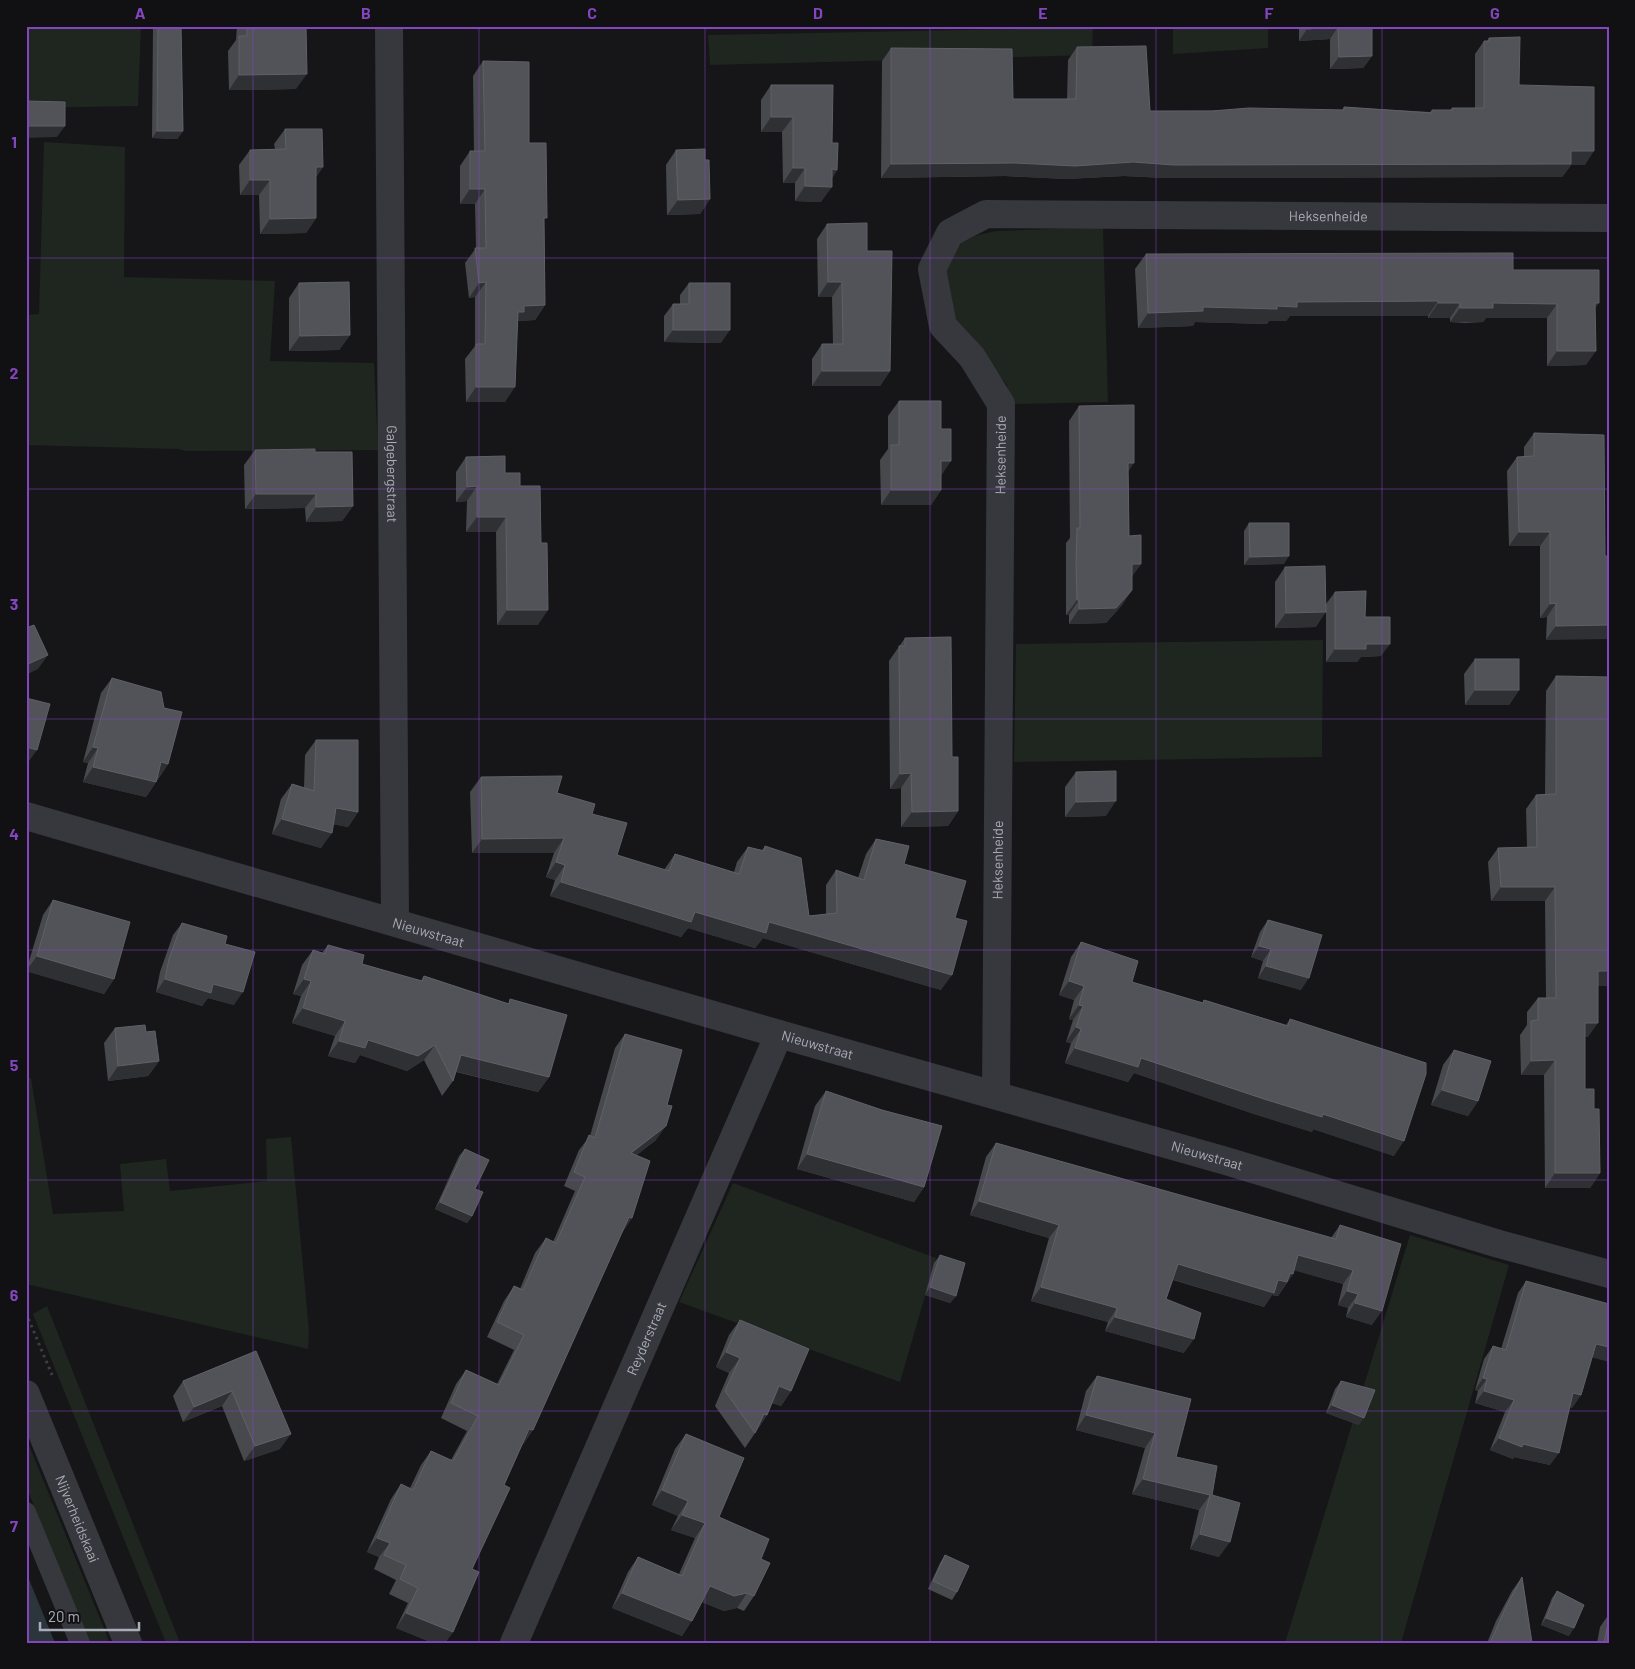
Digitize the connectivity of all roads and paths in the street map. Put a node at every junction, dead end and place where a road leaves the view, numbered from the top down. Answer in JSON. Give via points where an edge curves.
{"nodes":[{"id":1,"x":389,"y":26,"type":"edge"},
{"id":2,"x":1609,"y":218,"type":"edge"},
{"id":3,"x":26,"y":816,"type":"edge"},
{"id":4,"x":395,"y":922,"type":"junction"},
{"id":5,"x":779,"y":1034,"type":"junction"},
{"id":6,"x":996,"y":1095,"type":"junction"},
{"id":7,"x":1609,"y":1274,"type":"edge"},
{"id":8,"x":26,"y":1394,"type":"edge"},
{"id":9,"x":26,"y":1512,"type":"edge"},
{"id":10,"x":80,"y":1643,"type":"edge"},
{"id":11,"x":128,"y":1643,"type":"edge"},
{"id":12,"x":514,"y":1643,"type":"edge"}],
"edges":[{"from":1,"to":4,"type":"street","name":"Galgebergstraat"},
{"from":2,"to":6,"type":"street","name":"Heksenheide","via":[[986,214],[950,233],[932,268],[943,326],[972,357],[1001,404]]},
{"from":3,"to":4,"type":"street","name":"Nieuwstraat"},
{"from":4,"to":5,"type":"street","name":"Nieuwstraat"},
{"from":5,"to":6,"type":"street","name":"Nieuwstraat"},
{"from":5,"to":12,"type":"street","name":"Reyderstraat"},
{"from":6,"to":7,"type":"street","name":"Nieuwstraat"},
{"from":8,"to":11,"type":"street","name":"Nijverheidskaai"},
{"from":9,"to":10,"type":"lane"}]}
